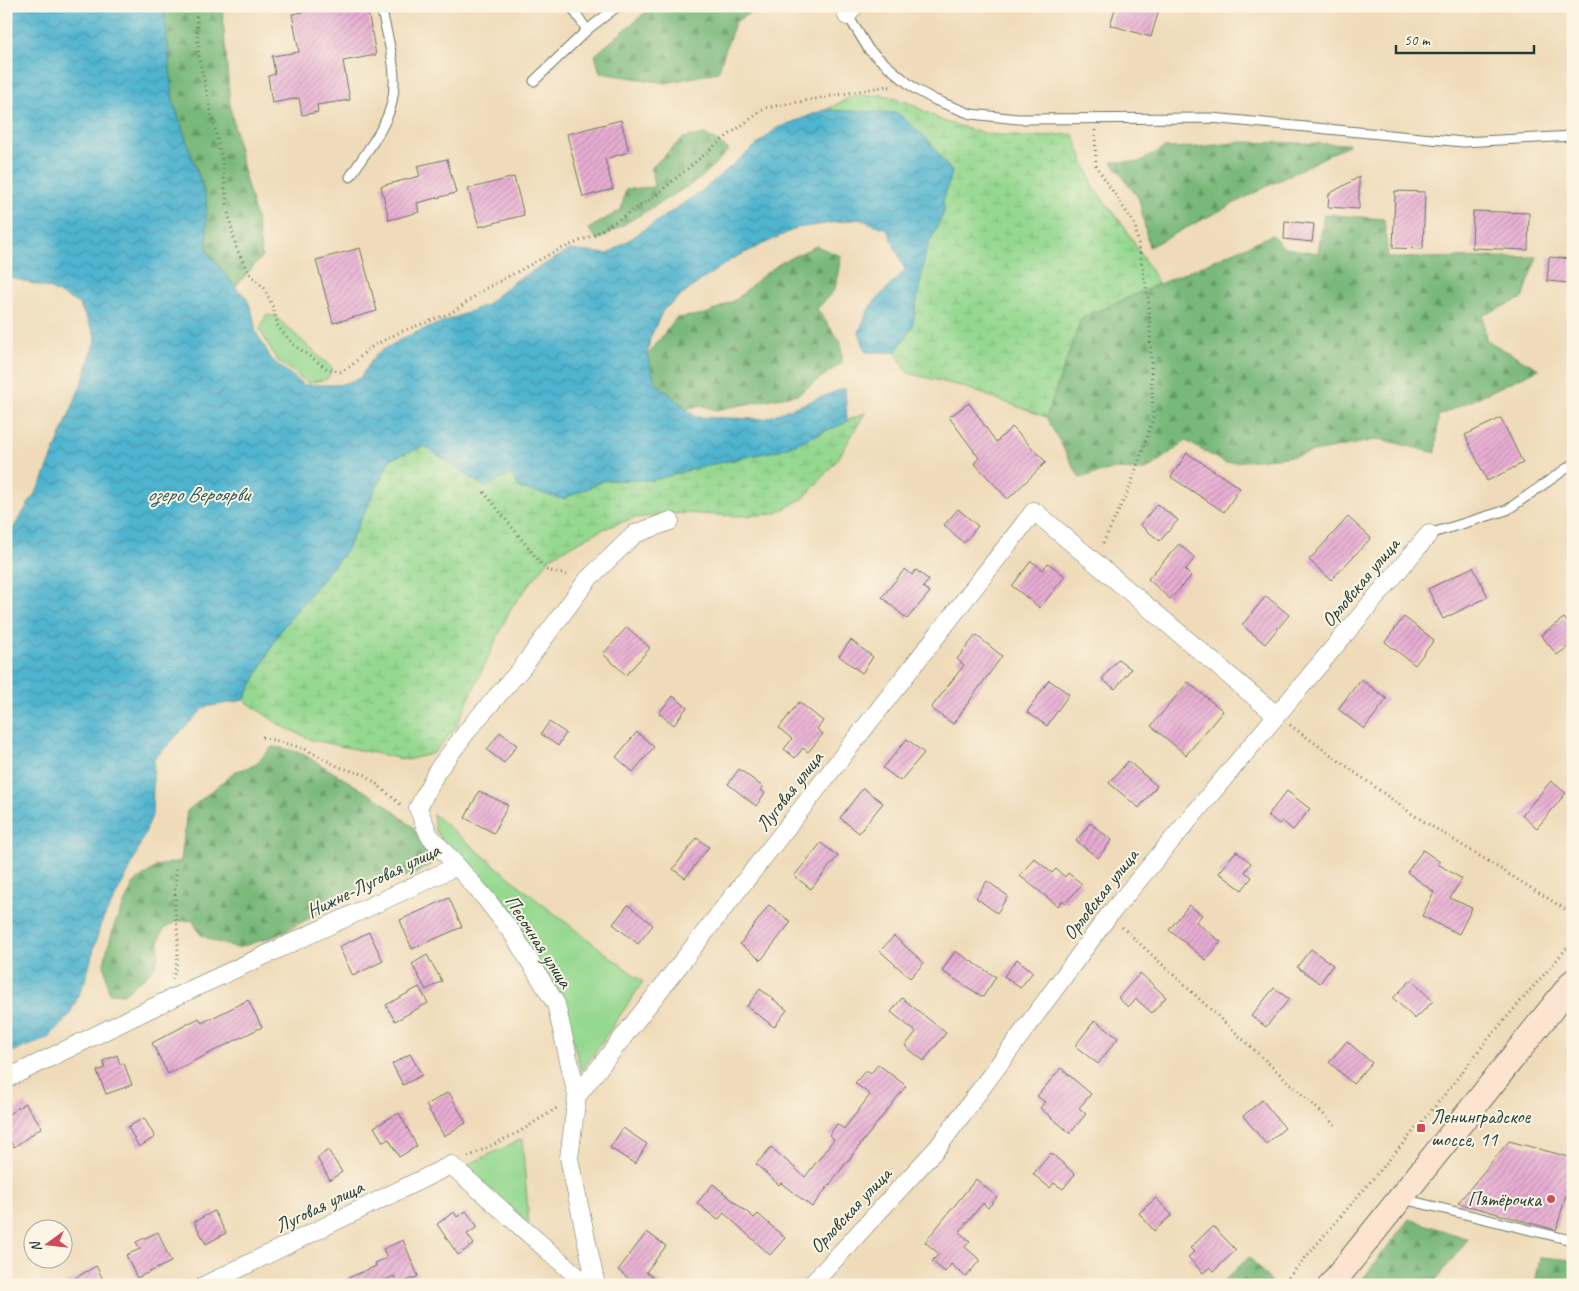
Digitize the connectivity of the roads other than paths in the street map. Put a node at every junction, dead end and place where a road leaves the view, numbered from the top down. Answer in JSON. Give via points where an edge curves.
{"nodes":[{"id":1,"x":381,"y":6,"type":"edge"},
{"id":2,"x":571,"y":6,"type":"edge"},
{"id":3,"x":618,"y":6,"type":"edge"},
{"id":4,"x":848,"y":9,"type":"edge"},
{"id":5,"x":587,"y":30,"type":"junction"},
{"id":6,"x":534,"y":81,"type":"dead end"},
{"id":7,"x":1573,"y":136,"type":"edge"},
{"id":8,"x":350,"y":177,"type":"dead end"},
{"id":9,"x":1573,"y":464,"type":"edge"},
{"id":10,"x":670,"y":522,"type":"dead end"},
{"id":11,"x":1429,"y":534,"type":"joint"},
{"id":12,"x":1276,"y":714,"type":"junction"},
{"id":13,"x":457,"y":866,"type":"junction"},
{"id":14,"x":1573,"y":982,"type":"edge"},
{"id":15,"x":6,"y":1079,"type":"edge"},
{"id":16,"x":577,"y":1096,"type":"junction"},
{"id":17,"x":1400,"y":1198,"type":"junction"},
{"id":18,"x":1573,"y":1237,"type":"edge"},
{"id":19,"x":205,"y":1285,"type":"edge"},
{"id":20,"x":586,"y":1285,"type":"edge"},
{"id":21,"x":596,"y":1285,"type":"edge"},
{"id":22,"x":810,"y":1285,"type":"edge"},
{"id":23,"x":1331,"y":1285,"type":"edge"}],
"edges":[{"from":1,"to":8,"type":"lane","via":[[391,53],[392,103],[383,125]]},
{"from":2,"to":5,"type":"lane"},
{"from":3,"to":5,"type":"lane"},
{"from":4,"to":7,"type":"lane","via":[[869,50],[915,89],[950,108],[971,114],[1095,119],[1211,118],[1463,142]]},
{"from":5,"to":6,"type":"lane"},
{"from":9,"to":11,"type":"lane","via":[[1507,510]]},
{"from":10,"to":13,"type":"street","name":"Нижне-Луговая улица","via":[[635,534],[589,578],[436,771],[418,808],[429,835]]},
{"from":11,"to":12,"type":"street","name":"Орловская улица"},
{"from":12,"to":16,"type":"street","name":"Луговая улица","via":[[1034,511]]},
{"from":12,"to":22,"type":"street","name":"Орловская улица","via":[[1109,915],[938,1146]]},
{"from":13,"to":15,"type":"street","name":"Нижне-Луговая улица"},
{"from":13,"to":16,"type":"street","name":"Песочная улица","via":[[513,934],[556,1004]]},
{"from":14,"to":17,"type":"main road"},
{"from":16,"to":21,"type":"street","name":"Песочная улица","via":[[569,1158]]},
{"from":17,"to":18,"type":"lane","via":[[1567,1239]]},
{"from":17,"to":23,"type":"main road"},
{"from":19,"to":20,"type":"street","name":"Луговая улица","via":[[451,1165]]}]}
